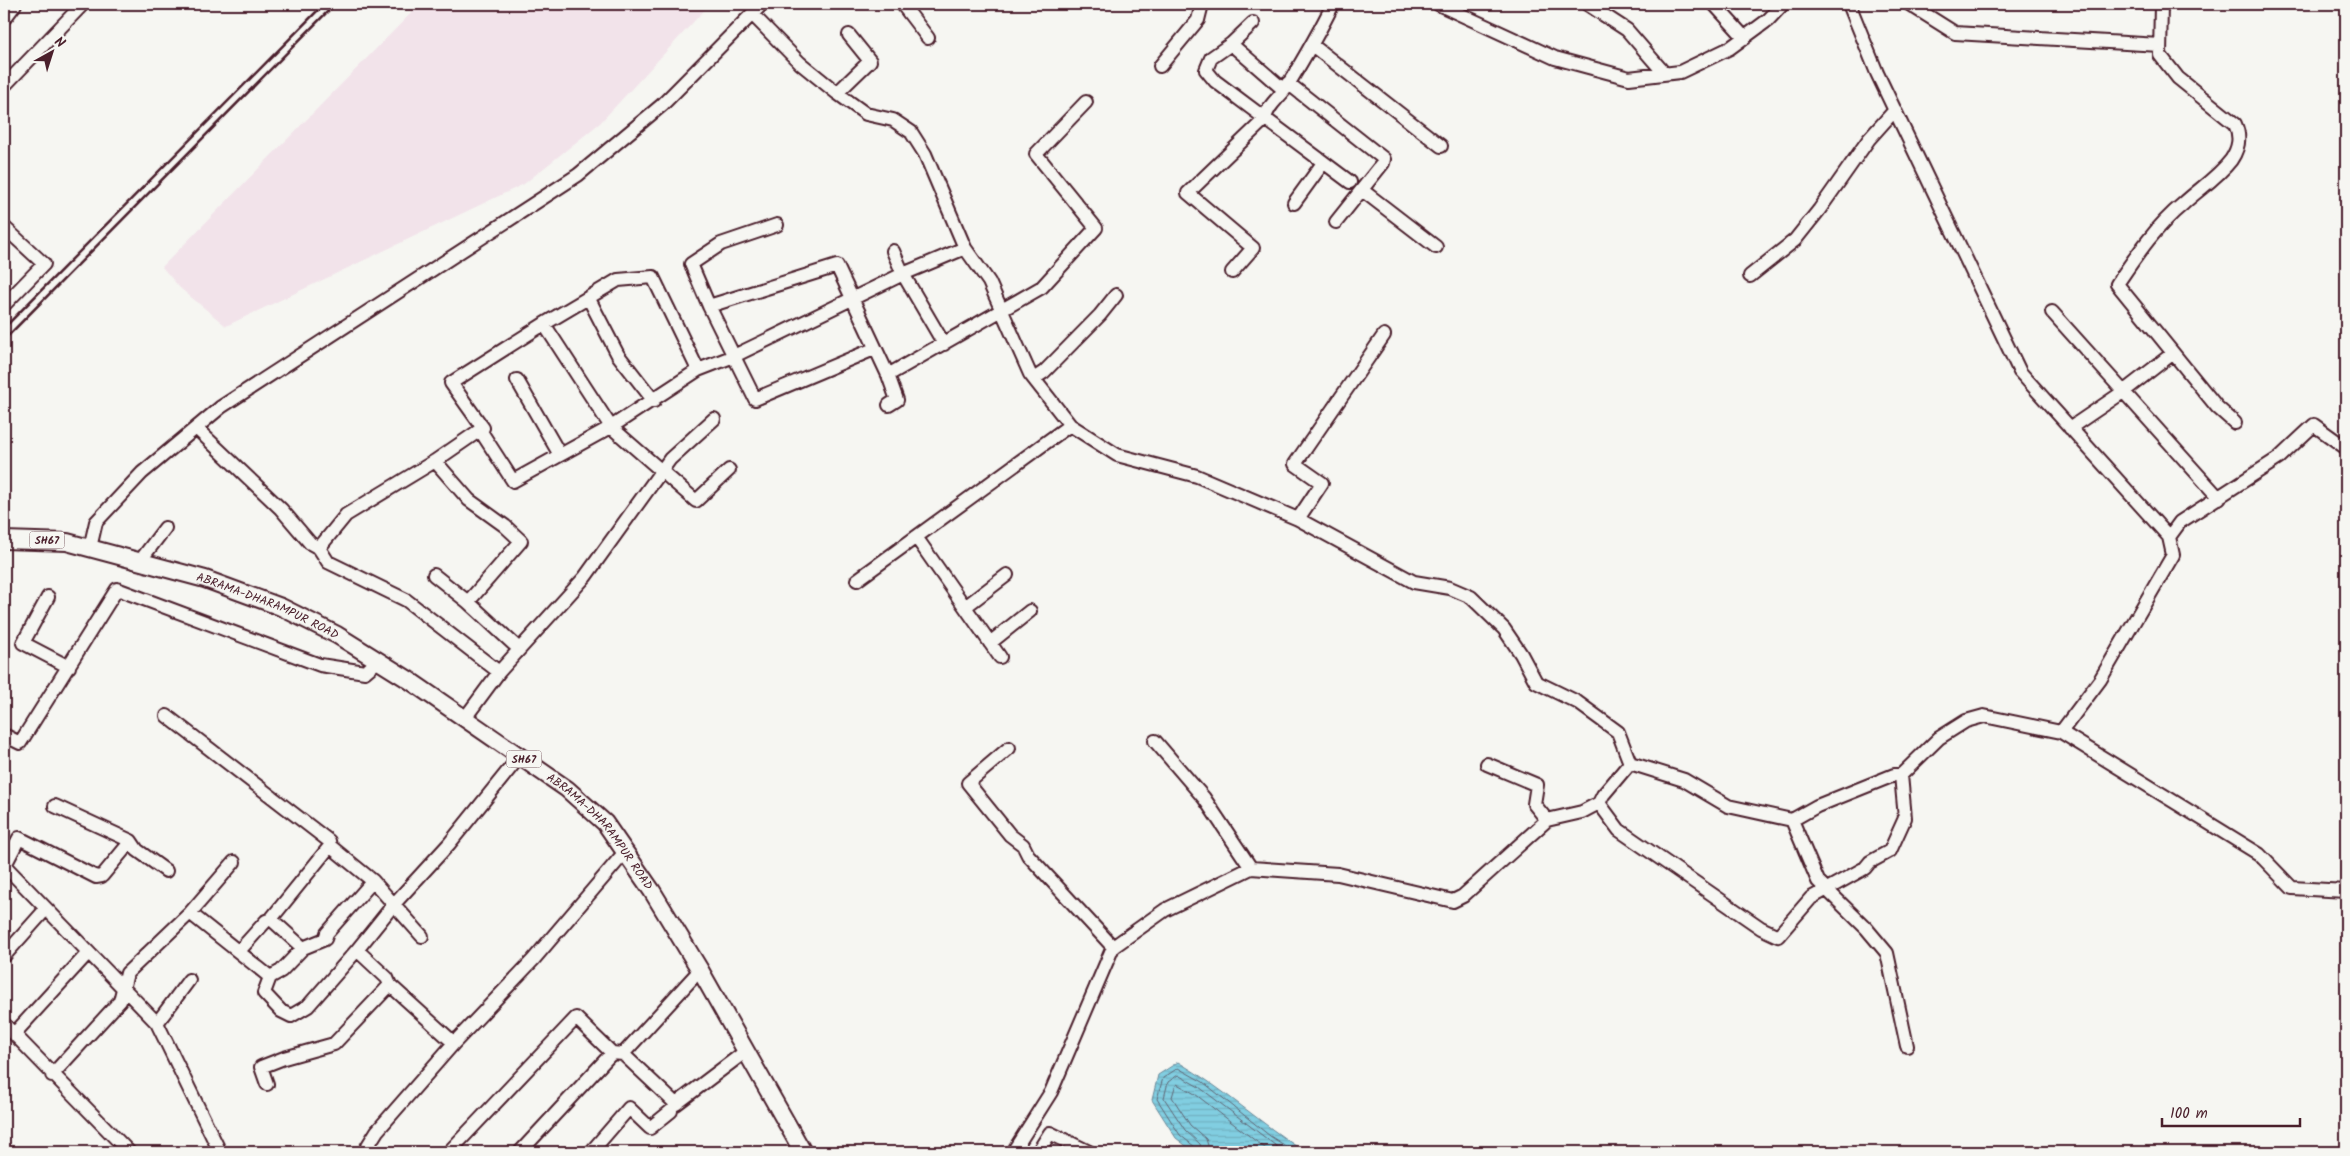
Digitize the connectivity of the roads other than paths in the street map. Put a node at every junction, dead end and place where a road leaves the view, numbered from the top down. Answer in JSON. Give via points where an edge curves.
{"nodes":[{"id":1,"x":14,"y":4,"type":"edge"},
{"id":2,"x":83,"y":4,"type":"edge"},
{"id":3,"x":762,"y":4,"type":"edge"},
{"id":4,"x":902,"y":4,"type":"edge"},
{"id":5,"x":1202,"y":4,"type":"edge"},
{"id":6,"x":1333,"y":4,"type":"edge"},
{"id":7,"x":1438,"y":4,"type":"edge"},
{"id":8,"x":1587,"y":4,"type":"edge"},
{"id":9,"x":1714,"y":4,"type":"edge"},
{"id":10,"x":1783,"y":4,"type":"edge"},
{"id":11,"x":1849,"y":4,"type":"edge"},
{"id":12,"x":1909,"y":4,"type":"edge"},
{"id":13,"x":2161,"y":4,"type":"edge"},
{"id":14,"x":752,"y":14,"type":"junction"},
{"id":15,"x":4,"y":16,"type":"edge"},
{"id":16,"x":1253,"y":23,"type":"dead end"},
{"id":17,"x":849,"y":35,"type":"dead end"},
{"id":18,"x":928,"y":38,"type":"dead end"},
{"id":19,"x":1745,"y":38,"type":"junction"},
{"id":20,"x":1231,"y":44,"type":"junction"},
{"id":21,"x":1312,"y":45,"type":"junction"},
{"id":22,"x":2160,"y":45,"type":"junction"},
{"id":23,"x":1160,"y":66,"type":"dead end"},
{"id":24,"x":1665,"y":74,"type":"junction"},
{"id":25,"x":4,"y":86,"type":"edge"},
{"id":26,"x":1286,"y":87,"type":"junction"},
{"id":27,"x":837,"y":93,"type":"junction"},
{"id":28,"x":1086,"y":102,"type":"dead end"},
{"id":29,"x":1895,"y":110,"type":"junction"},
{"id":30,"x":1265,"y":119,"type":"junction"},
{"id":31,"x":1441,"y":146,"type":"dead end"},
{"id":32,"x":1323,"y":163,"type":"junction"},
{"id":33,"x":1350,"y":182,"type":"dead end"},
{"id":34,"x":1362,"y":190,"type":"junction"},
{"id":35,"x":1294,"y":203,"type":"dead end"},
{"id":36,"x":1336,"y":222,"type":"dead end"},
{"id":37,"x":777,"y":225,"type":"dead end"},
{"id":38,"x":4,"y":227,"type":"edge"},
{"id":39,"x":1436,"y":247,"type":"dead end"},
{"id":40,"x":965,"y":248,"type":"junction"},
{"id":41,"x":893,"y":251,"type":"dead end"},
{"id":42,"x":1232,"y":272,"type":"dead end"},
{"id":43,"x":903,"y":274,"type":"junction"},
{"id":44,"x":1750,"y":276,"type":"dead end"},
{"id":45,"x":1116,"y":296,"type":"dead end"},
{"id":46,"x":589,"y":299,"type":"junction"},
{"id":47,"x":851,"y":299,"type":"junction"},
{"id":48,"x":4,"y":305,"type":"edge"},
{"id":49,"x":709,"y":306,"type":"junction"},
{"id":50,"x":1002,"y":310,"type":"junction"},
{"id":51,"x":2052,"y":312,"type":"dead end"},
{"id":52,"x":544,"y":324,"type":"junction"},
{"id":53,"x":1384,"y":335,"type":"dead end"},
{"id":54,"x":944,"y":344,"type":"junction"},
{"id":55,"x":874,"y":350,"type":"junction"},
{"id":56,"x":2172,"y":354,"type":"junction"},
{"id":57,"x":734,"y":356,"type":"junction"},
{"id":58,"x":698,"y":370,"type":"junction"},
{"id":59,"x":888,"y":375,"type":"junction"},
{"id":60,"x":1035,"y":378,"type":"junction"},
{"id":61,"x":517,"y":380,"type":"dead end"},
{"id":62,"x":2123,"y":392,"type":"junction"},
{"id":63,"x":654,"y":400,"type":"junction"},
{"id":64,"x":889,"y":405,"type":"dead end"},
{"id":65,"x":714,"y":420,"type":"dead end"},
{"id":66,"x":2235,"y":423,"type":"dead end"},
{"id":67,"x":1070,"y":424,"type":"junction"},
{"id":68,"x":611,"y":427,"type":"junction"},
{"id":69,"x":196,"y":428,"type":"junction"},
{"id":70,"x":2070,"y":428,"type":"junction"},
{"id":71,"x":480,"y":430,"type":"junction"},
{"id":72,"x":2346,"y":448,"type":"edge"},
{"id":73,"x":560,"y":455,"type":"junction"},
{"id":74,"x":435,"y":461,"type":"junction"},
{"id":75,"x":728,"y":470,"type":"dead end"},
{"id":76,"x":662,"y":472,"type":"junction"},
{"id":77,"x":2219,"y":498,"type":"junction"},
{"id":78,"x":1298,"y":519,"type":"junction"},
{"id":79,"x":164,"y":528,"type":"dead end"},
{"id":80,"x":2169,"y":537,"type":"junction"},
{"id":81,"x":916,"y":538,"type":"junction"},
{"id":82,"x":4,"y":540,"type":"edge"},
{"id":83,"x":4,"y":548,"type":"edge"},
{"id":84,"x":90,"y":548,"type":"junction"},
{"id":85,"x":319,"y":548,"type":"junction"},
{"id":86,"x":140,"y":560,"type":"junction"},
{"id":87,"x":434,"y":575,"type":"dead end"},
{"id":88,"x":1007,"y":575,"type":"dead end"},
{"id":89,"x":858,"y":580,"type":"dead end"},
{"id":90,"x":48,"y":597,"type":"dead end"},
{"id":91,"x":468,"y":602,"type":"junction"},
{"id":92,"x":965,"y":607,"type":"junction"},
{"id":93,"x":1030,"y":610,"type":"dead end"},
{"id":94,"x":990,"y":644,"type":"junction"},
{"id":95,"x":519,"y":649,"type":"junction"},
{"id":96,"x":1000,"y":657,"type":"dead end"},
{"id":97,"x":378,"y":661,"type":"junction"},
{"id":98,"x":69,"y":666,"type":"junction"},
{"id":99,"x":499,"y":672,"type":"junction"},
{"id":100,"x":167,"y":716,"type":"dead end"},
{"id":101,"x":465,"y":718,"type":"junction"},
{"id":102,"x":2061,"y":732,"type":"junction"},
{"id":103,"x":4,"y":735,"type":"edge"},
{"id":104,"x":1155,"y":741,"type":"dead end"},
{"id":105,"x":1009,"y":748,"type":"dead end"},
{"id":106,"x":520,"y":756,"type":"junction"},
{"id":107,"x":1630,"y":763,"type":"junction"},
{"id":108,"x":1487,"y":764,"type":"dead end"},
{"id":109,"x":1901,"y":775,"type":"junction"},
{"id":110,"x":1599,"y":803,"type":"junction"},
{"id":111,"x":55,"y":806,"type":"dead end"},
{"id":112,"x":1547,"y":820,"type":"junction"},
{"id":113,"x":1792,"y":820,"type":"junction"},
{"id":114,"x":131,"y":841,"type":"junction"},
{"id":115,"x":330,"y":846,"type":"junction"},
{"id":116,"x":625,"y":852,"type":"junction"},
{"id":117,"x":234,"y":862,"type":"dead end"},
{"id":118,"x":4,"y":867,"type":"edge"},
{"id":119,"x":1251,"y":868,"type":"junction"},
{"id":120,"x":166,"y":871,"type":"dead end"},
{"id":121,"x":373,"y":881,"type":"junction"},
{"id":122,"x":1827,"y":888,"type":"junction"},
{"id":123,"x":2346,"y":891,"type":"edge"},
{"id":124,"x":394,"y":904,"type":"junction"},
{"id":125,"x":45,"y":910,"type":"junction"},
{"id":126,"x":190,"y":913,"type":"junction"},
{"id":127,"x":271,"y":919,"type":"junction"},
{"id":128,"x":422,"y":936,"type":"dead end"},
{"id":129,"x":1113,"y":947,"type":"junction"},
{"id":130,"x":302,"y":948,"type":"junction"},
{"id":131,"x":357,"y":950,"type":"junction"},
{"id":132,"x":239,"y":951,"type":"junction"},
{"id":133,"x":88,"y":953,"type":"junction"},
{"id":134,"x":4,"y":956,"type":"edge"},
{"id":135,"x":700,"y":970,"type":"junction"},
{"id":136,"x":270,"y":977,"type":"junction"},
{"id":137,"x":189,"y":980,"type":"dead end"},
{"id":138,"x":390,"y":985,"type":"junction"},
{"id":139,"x":122,"y":987,"type":"junction"},
{"id":140,"x":157,"y":1023,"type":"junction"},
{"id":141,"x":4,"y":1024,"type":"edge"},
{"id":142,"x":14,"y":1034,"type":"junction"},
{"id":143,"x":454,"y":1043,"type":"junction"},
{"id":144,"x":1908,"y":1046,"type":"dead end"},
{"id":145,"x":746,"y":1052,"type":"junction"},
{"id":146,"x":618,"y":1053,"type":"junction"},
{"id":147,"x":52,"y":1075,"type":"junction"},
{"id":148,"x":267,"y":1084,"type":"dead end"},
{"id":149,"x":670,"y":1111,"type":"dead end"},
{"id":150,"x":129,"y":1152,"type":"edge"},
{"id":151,"x":220,"y":1152,"type":"edge"},
{"id":152,"x":364,"y":1152,"type":"edge"},
{"id":153,"x":449,"y":1152,"type":"edge"},
{"id":154,"x":520,"y":1152,"type":"edge"},
{"id":155,"x":591,"y":1152,"type":"edge"},
{"id":156,"x":803,"y":1152,"type":"edge"},
{"id":157,"x":1013,"y":1152,"type":"edge"},
{"id":158,"x":1038,"y":1152,"type":"edge"},
{"id":159,"x":1089,"y":1152,"type":"edge"}],
"edges":[{"from":1,"to":15,"type":"main road"},
{"from":2,"to":25,"type":"street"},
{"from":3,"to":14,"type":"street"},
{"from":4,"to":18,"type":"street"},
{"from":5,"to":23,"type":"street","via":[[1198,20]]},
{"from":6,"to":21,"type":"street"},
{"from":7,"to":24,"type":"street","via":[[1555,58],[1630,78]]},
{"from":8,"to":24,"type":"street","via":[[1627,30]]},
{"from":9,"to":19,"type":"street"},
{"from":10,"to":19,"type":"street"},
{"from":11,"to":29,"type":"street"},
{"from":12,"to":22,"type":"street","via":[[1955,33]]},
{"from":13,"to":22,"type":"street"},
{"from":14,"to":27,"type":"street","via":[[800,63]]},
{"from":14,"to":69,"type":"street","via":[[662,105],[578,175],[220,407]]},
{"from":16,"to":20,"type":"street"},
{"from":17,"to":27,"type":"street","via":[[870,60]]},
{"from":19,"to":24,"type":"street","via":[[1680,72]]},
{"from":20,"to":26,"type":"street"},
{"from":20,"to":30,"type":"street","via":[[1210,58],[1206,70],[1215,81]]},
{"from":21,"to":26,"type":"street"},
{"from":21,"to":31,"type":"street"},
{"from":22,"to":56,"type":"street","via":[[2160,55],[2178,78],[2235,124],[2239,134],[2231,159],[2145,244],[2117,284]]},
{"from":26,"to":30,"type":"street","via":[[1266,112]]},
{"from":26,"to":34,"type":"street","via":[[1384,160]]},
{"from":27,"to":40,"type":"street","via":[[866,114],[893,120],[911,132],[925,154]]},
{"from":28,"to":50,"type":"street","via":[[1036,154],[1096,228],[1042,287]]},
{"from":29,"to":44,"type":"street","via":[[1869,138],[1794,240]]},
{"from":29,"to":70,"type":"street","via":[[2020,372]]},
{"from":30,"to":32,"type":"street"},
{"from":30,"to":42,"type":"street","via":[[1188,193],[1253,248]]},
{"from":32,"to":33,"type":"street"},
{"from":32,"to":35,"type":"street"},
{"from":34,"to":36,"type":"street"},
{"from":34,"to":39,"type":"street"},
{"from":37,"to":49,"type":"street","via":[[721,244],[691,264]]},
{"from":38,"to":48,"type":"street","via":[[44,264]]},
{"from":40,"to":43,"type":"street"},
{"from":40,"to":50,"type":"street","via":[[989,282]]},
{"from":41,"to":43,"type":"street"},
{"from":43,"to":47,"type":"street"},
{"from":43,"to":54,"type":"street"},
{"from":45,"to":60,"type":"street"},
{"from":46,"to":52,"type":"street"},
{"from":46,"to":58,"type":"street","via":[[618,280],[653,277]]},
{"from":46,"to":63,"type":"street","via":[[618,355]]},
{"from":47,"to":49,"type":"street","via":[[837,266]]},
{"from":47,"to":55,"type":"street"},
{"from":47,"to":57,"type":"street"},
{"from":49,"to":57,"type":"street"},
{"from":50,"to":54,"type":"street"},
{"from":50,"to":60,"type":"street","via":[[1030,374]]},
{"from":51,"to":62,"type":"street"},
{"from":52,"to":68,"type":"street"},
{"from":52,"to":71,"type":"street","via":[[451,383],[483,428]]},
{"from":53,"to":78,"type":"street","via":[[1316,429],[1295,464],[1322,483]]},
{"from":54,"to":59,"type":"street"},
{"from":55,"to":57,"type":"street","via":[[755,399]]},
{"from":55,"to":59,"type":"street"},
{"from":56,"to":62,"type":"street"},
{"from":56,"to":66,"type":"street","via":[[2217,407]]},
{"from":57,"to":58,"type":"street"},
{"from":58,"to":63,"type":"street"},
{"from":59,"to":64,"type":"street","via":[[897,400]]},
{"from":60,"to":67,"type":"street"},
{"from":61,"to":73,"type":"street"},
{"from":62,"to":70,"type":"street"},
{"from":62,"to":77,"type":"street"},
{"from":63,"to":68,"type":"street"},
{"from":65,"to":76,"type":"street","via":[[670,459]]},
{"from":67,"to":78,"type":"street","via":[[1116,455],[1197,476]]},
{"from":67,"to":81,"type":"street"},
{"from":68,"to":73,"type":"street"},
{"from":68,"to":76,"type":"street"},
{"from":69,"to":84,"type":"street","via":[[142,474],[96,522]]},
{"from":69,"to":85,"type":"street","via":[[281,510],[310,543]]},
{"from":70,"to":80,"type":"street"},
{"from":71,"to":73,"type":"street","via":[[513,481]]},
{"from":71,"to":74,"type":"street"},
{"from":72,"to":77,"type":"street","via":[[2314,425],[2279,458]]},
{"from":74,"to":85,"type":"street","via":[[346,515]]},
{"from":74,"to":91,"type":"street","via":[[469,500],[521,540]]},
{"from":75,"to":76,"type":"street","via":[[696,501]]},
{"from":76,"to":95,"type":"street","via":[[585,577]]},
{"from":77,"to":80,"type":"street","via":[[2180,522]]},
{"from":78,"to":107,"type":"street","via":[[1414,582],[1450,588],[1471,597],[1504,629],[1536,682],[1578,702],[1618,732]]},
{"from":79,"to":86,"type":"street"},
{"from":80,"to":102,"type":"street","via":[[2173,555],[2100,680]]},
{"from":81,"to":89,"type":"street"},
{"from":81,"to":92,"type":"street"},
{"from":82,"to":84,"type":"main road","number":"SH67","via":[[67,542]]},
{"from":83,"to":84,"type":"main road","number":"SH67"},
{"from":84,"to":86,"type":"main road","name":"ABRAMA-DHARAMPUR ROAD","number":"SH67"},
{"from":85,"to":99,"type":"street","via":[[328,562],[406,600]]},
{"from":86,"to":97,"type":"main road","name":"ABRAMA-DHARAMPUR ROAD","number":"SH67","via":[[281,607],[337,635]]},
{"from":87,"to":91,"type":"street"},
{"from":88,"to":92,"type":"street"},
{"from":90,"to":98,"type":"street","via":[[23,643]]},
{"from":91,"to":95,"type":"street"},
{"from":92,"to":94,"type":"street"},
{"from":93,"to":94,"type":"street"},
{"from":94,"to":96,"type":"street"},
{"from":95,"to":99,"type":"street"},
{"from":97,"to":98,"type":"street","via":[[365,672],[320,665],[117,589]]},
{"from":97,"to":101,"type":"main road","name":"ABRAMA-DHARAMPUR ROAD","number":"SH67"},
{"from":98,"to":103,"type":"street","via":[[20,743]]},
{"from":99,"to":101,"type":"street"},
{"from":100,"to":115,"type":"street","via":[[329,842]]},
{"from":101,"to":106,"type":"main road","name":"ABRAMA-DHARAMPUR ROAD","number":"SH67"},
{"from":102,"to":109,"type":"street","via":[[1984,716],[1966,721],[1939,738]]},
{"from":102,"to":123,"type":"street","via":[[2259,854],[2292,888]]},
{"from":104,"to":119,"type":"street","via":[[1204,798]]},
{"from":105,"to":129,"type":"street","via":[[968,783],[1010,835],[1023,845],[1028,855]]},
{"from":106,"to":116,"type":"main road","name":"ABRAMA-DHARAMPUR ROAD","number":"SH67","via":[[567,789],[605,823]]},
{"from":106,"to":124,"type":"street","via":[[450,844]]},
{"from":107,"to":110,"type":"street"},
{"from":107,"to":113,"type":"street","via":[[1684,780],[1728,806]]},
{"from":108,"to":112,"type":"street","via":[[1536,785],[1534,804]]},
{"from":109,"to":113,"type":"street","via":[[1817,806]]},
{"from":109,"to":122,"type":"street","via":[[1905,818],[1890,851]]},
{"from":110,"to":112,"type":"street","via":[[1582,812]]},
{"from":110,"to":122,"type":"street","via":[[1619,830],[1761,928],[1778,936],[1811,898]]},
{"from":111,"to":114,"type":"street"},
{"from":112,"to":119,"type":"street","via":[[1463,896],[1453,901],[1338,874]]},
{"from":113,"to":122,"type":"street","via":[[1818,881]]},
{"from":114,"to":118,"type":"street","via":[[102,876],[96,877],[19,838]]},
{"from":114,"to":120,"type":"street","via":[[137,850]]},
{"from":115,"to":121,"type":"street"},
{"from":115,"to":127,"type":"street"},
{"from":116,"to":135,"type":"main road","name":"ABRAMA-DHARAMPUR ROAD","number":"SH67"},
{"from":116,"to":143,"type":"street","via":[[533,960]]},
{"from":117,"to":126,"type":"street"},
{"from":118,"to":125,"type":"street"},
{"from":119,"to":129,"type":"street","via":[[1165,910]]},
{"from":121,"to":124,"type":"street"},
{"from":121,"to":130,"type":"street","via":[[327,933],[325,940]]},
{"from":122,"to":144,"type":"street","via":[[1887,953]]},
{"from":124,"to":128,"type":"street"},
{"from":124,"to":131,"type":"street"},
{"from":125,"to":133,"type":"street"},
{"from":125,"to":134,"type":"street"},
{"from":126,"to":132,"type":"street"},
{"from":126,"to":139,"type":"street","via":[[128,973]]},
{"from":127,"to":130,"type":"street"},
{"from":127,"to":132,"type":"street"},
{"from":129,"to":157,"type":"street","via":[[1050,1092]]},
{"from":130,"to":136,"type":"street","via":[[281,971]]},
{"from":131,"to":136,"type":"street","via":[[308,1006],[291,1016],[264,993]]},
{"from":131,"to":138,"type":"street","via":[[387,978]]},
{"from":132,"to":136,"type":"street"},
{"from":133,"to":139,"type":"street"},
{"from":133,"to":142,"type":"street"},
{"from":135,"to":145,"type":"main road","name":"ABRAMA-DHARAMPUR ROAD","number":"SH67"},
{"from":135,"to":146,"type":"street"},
{"from":137,"to":140,"type":"street"},
{"from":138,"to":143,"type":"street"},
{"from":138,"to":148,"type":"street","via":[[334,1044],[261,1067]]},
{"from":139,"to":140,"type":"street"},
{"from":139,"to":147,"type":"street","via":[[120,1001]]},
{"from":140,"to":151,"type":"street"},
{"from":141,"to":142,"type":"street"},
{"from":142,"to":147,"type":"street"},
{"from":143,"to":152,"type":"street","via":[[377,1131]]},
{"from":145,"to":146,"type":"street","via":[[676,1104]]},
{"from":145,"to":156,"type":"main road","name":"ABRAMA-DHARAMPUR ROAD","number":"SH67"},
{"from":146,"to":153,"type":"street","via":[[576,1018]]},
{"from":146,"to":154,"type":"street"},
{"from":147,"to":150,"type":"street"},
{"from":149,"to":155,"type":"street","via":[[650,1128],[629,1108]]},
{"from":158,"to":159,"type":"street","via":[[1050,1134]]}]}
